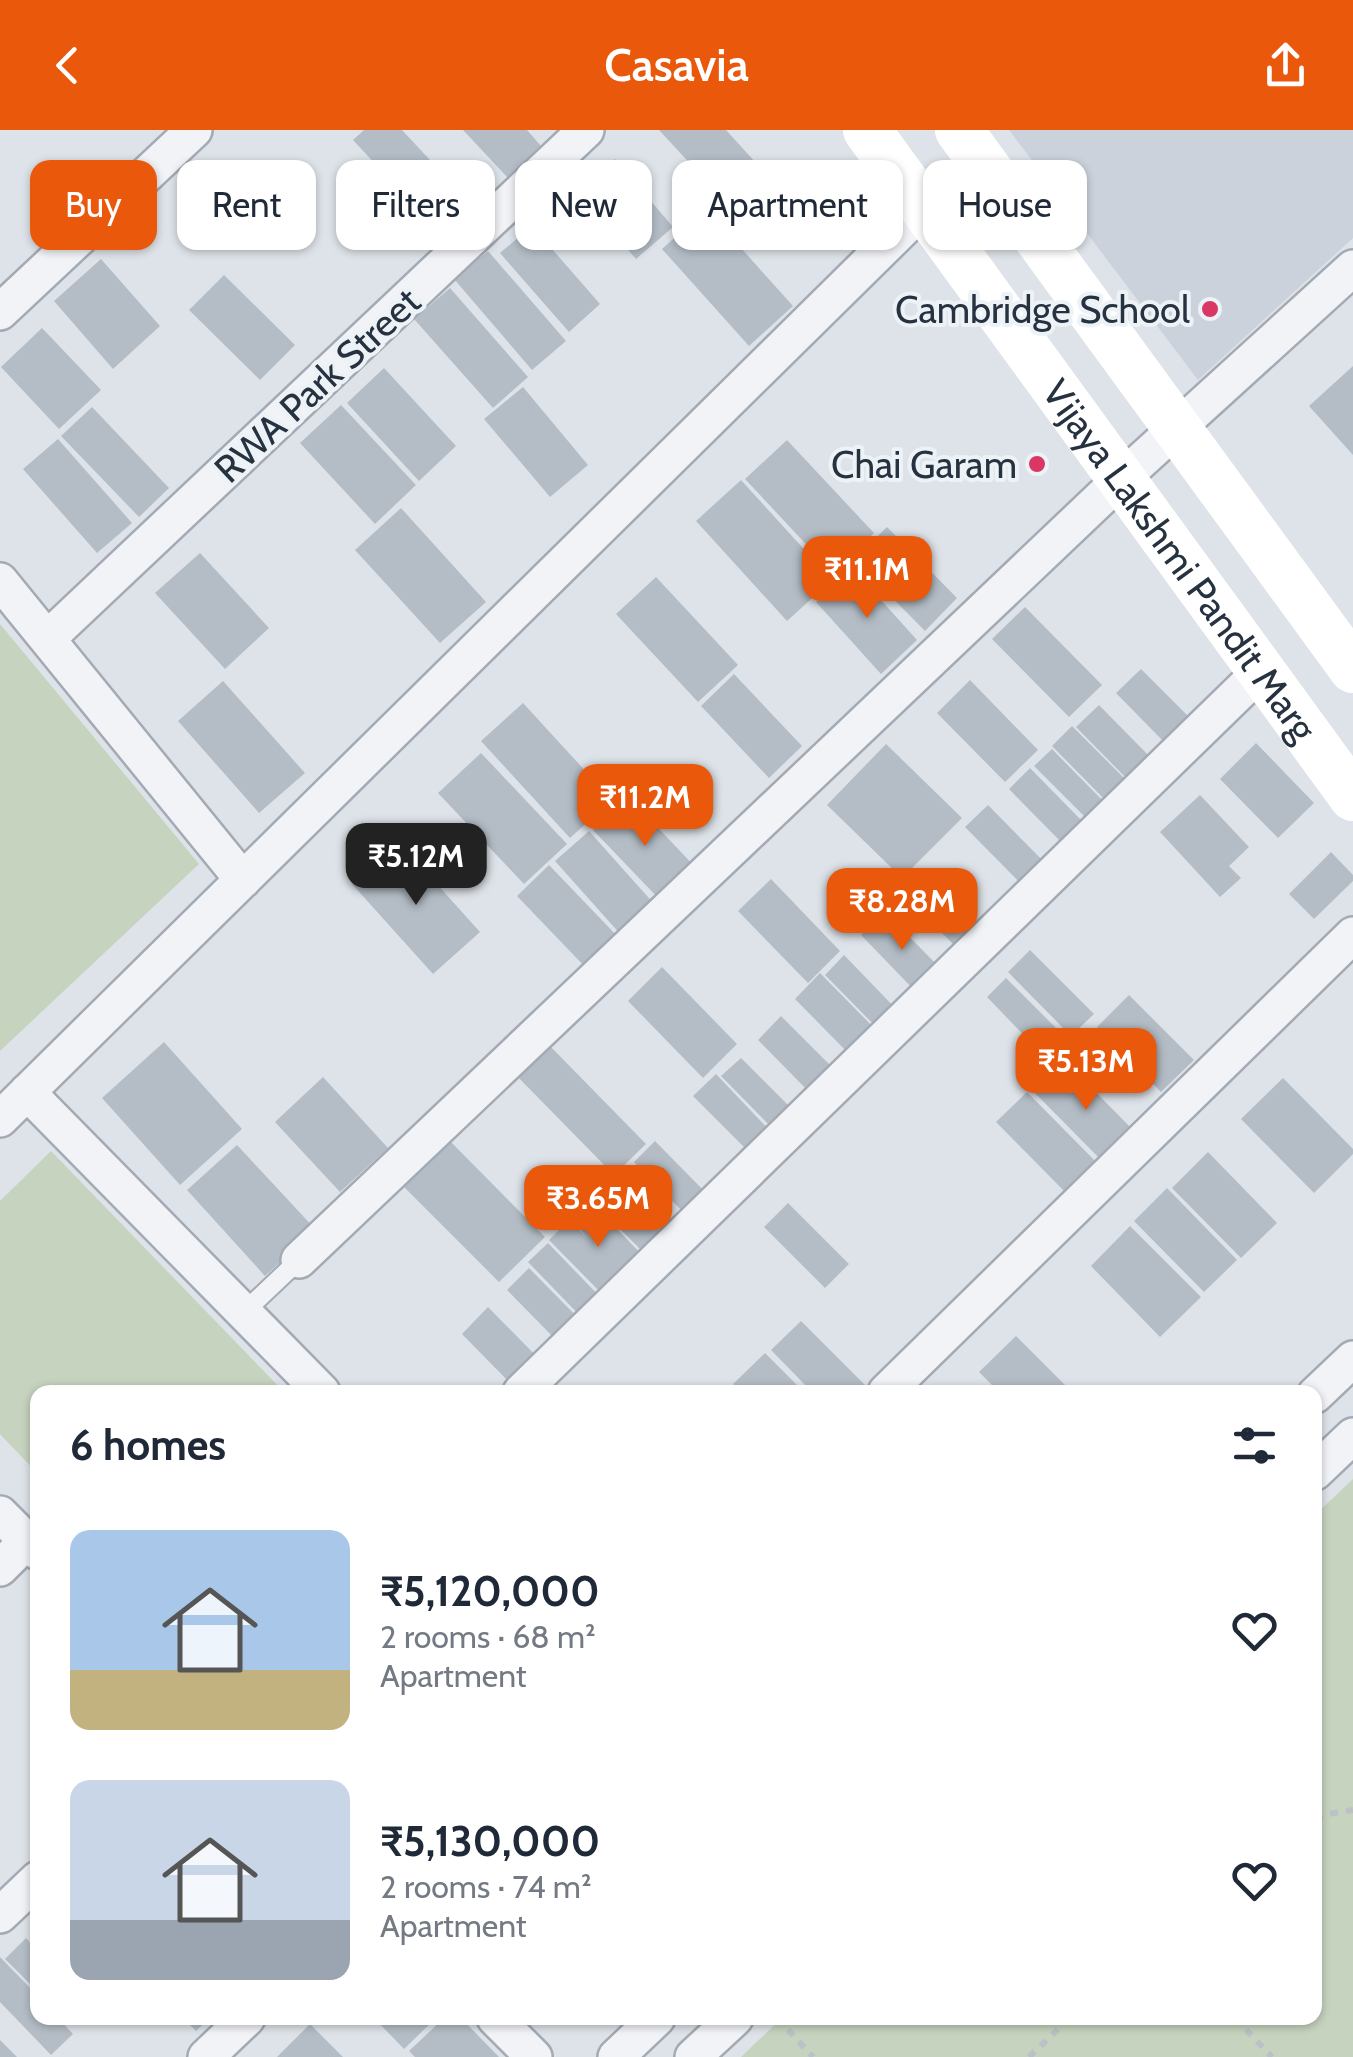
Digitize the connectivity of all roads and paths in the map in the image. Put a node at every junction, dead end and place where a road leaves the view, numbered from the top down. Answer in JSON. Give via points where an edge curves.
{"nodes":[{"id":1,"x":194,"y":130,"type":"edge"},
{"id":2,"x":586,"y":130,"type":"edge"},
{"id":3,"x":867,"y":130,"type":"edge"},
{"id":4,"x":960,"y":130,"type":"edge"},
{"id":5,"x":923,"y":207,"type":"edge"},
{"id":6,"x":923,"y":209,"type":"edge"},
{"id":7,"x":955,"y":250,"type":"edge"},
{"id":8,"x":1353,"y":268,"type":"edge"},
{"id":9,"x":0,"y":312,"type":"edge"},
{"id":10,"x":1177,"y":428,"type":"junction"},
{"id":11,"x":1121,"y":479,"type":"junction"},
{"id":12,"x":0,"y":581,"type":"edge"},
{"id":13,"x":47,"y":640,"type":"junction"},
{"id":14,"x":1353,"y":669,"type":"edge"},
{"id":15,"x":1261,"y":671,"type":"junction"},
{"id":16,"x":1353,"y":797,"type":"edge"},
{"id":17,"x":243,"y":880,"type":"junction"},
{"id":18,"x":1353,"y":935,"type":"edge"},
{"id":19,"x":27,"y":1092,"type":"junction"},
{"id":20,"x":0,"y":1119,"type":"edge"},
{"id":21,"x":299,"y":1260,"type":"joint"},
{"id":22,"x":243,"y":1312,"type":"junction"},
{"id":23,"x":1353,"y":1359,"type":"edge"},
{"id":24,"x":315,"y":1385,"type":"edge"},
{"id":25,"x":528,"y":1385,"type":"edge"},
{"id":26,"x":893,"y":1385,"type":"edge"},
{"id":27,"x":1322,"y":1388,"type":"edge"},
{"id":28,"x":1353,"y":1436,"type":"edge"},
{"id":29,"x":1322,"y":1465,"type":"edge"},
{"id":30,"x":0,"y":1514,"type":"edge"},
{"id":31,"x":30,"y":1544,"type":"edge"},
{"id":32,"x":30,"y":1547,"type":"edge"},
{"id":33,"x":0,"y":1568,"type":"edge"},
{"id":34,"x":1353,"y":1810,"type":"edge"},
{"id":35,"x":1322,"y":1816,"type":"edge"},
{"id":36,"x":30,"y":1886,"type":"edge"},
{"id":37,"x":0,"y":1915,"type":"edge"},
{"id":38,"x":239,"y":2025,"type":"edge"},
{"id":39,"x":503,"y":2025,"type":"edge"},
{"id":40,"x":650,"y":2025,"type":"edge"},
{"id":41,"x":727,"y":2025,"type":"edge"},
{"id":42,"x":784,"y":2025,"type":"edge"},
{"id":43,"x":1063,"y":2025,"type":"edge"},
{"id":44,"x":1242,"y":2025,"type":"edge"},
{"id":45,"x":206,"y":2057,"type":"edge"},
{"id":46,"x":534,"y":2057,"type":"edge"},
{"id":47,"x":616,"y":2057,"type":"edge"},
{"id":48,"x":693,"y":2057,"type":"edge"},
{"id":49,"x":814,"y":2057,"type":"edge"},
{"id":50,"x":1029,"y":2057,"type":"edge"},
{"id":51,"x":1272,"y":2057,"type":"edge"}],
"edges":[{"from":1,"to":9,"type":"street"},
{"from":2,"to":13,"type":"street","name":"RWA Park Street"},
{"from":3,"to":5,"type":"street","name":"Vijaya Lakshmi Pandit Marg"},
{"from":4,"to":10,"type":"street","name":"Vijaya Lakshmi Pandit Marg"},
{"from":6,"to":17,"type":"street"},
{"from":7,"to":11,"type":"street","name":"Vijaya Lakshmi Pandit Marg"},
{"from":8,"to":10,"type":"street"},
{"from":10,"to":11,"type":"street"},
{"from":10,"to":14,"type":"street","name":"Vijaya Lakshmi Pandit Marg"},
{"from":11,"to":15,"type":"street","name":"Vijaya Lakshmi Pandit Marg"},
{"from":11,"to":21,"type":"street"},
{"from":12,"to":13,"type":"street"},
{"from":13,"to":17,"type":"street"},
{"from":15,"to":16,"type":"street","name":"Vijaya Lakshmi Pandit Marg"},
{"from":15,"to":25,"type":"street"},
{"from":17,"to":19,"type":"street"},
{"from":18,"to":26,"type":"street"},
{"from":19,"to":20,"type":"street"},
{"from":19,"to":22,"type":"street"},
{"from":21,"to":22,"type":"lane"},
{"from":22,"to":24,"type":"street"},
{"from":23,"to":27,"type":"street"},
{"from":28,"to":29,"type":"street"},
{"from":30,"to":31,"type":"street"},
{"from":32,"to":33,"type":"street"},
{"from":34,"to":35,"type":"path"},
{"from":36,"to":37,"type":"street"},
{"from":38,"to":45,"type":"street"},
{"from":39,"to":46,"type":"street"},
{"from":40,"to":47,"type":"street"},
{"from":41,"to":48,"type":"street"},
{"from":42,"to":49,"type":"path"},
{"from":43,"to":50,"type":"path"},
{"from":44,"to":51,"type":"path"}]}
